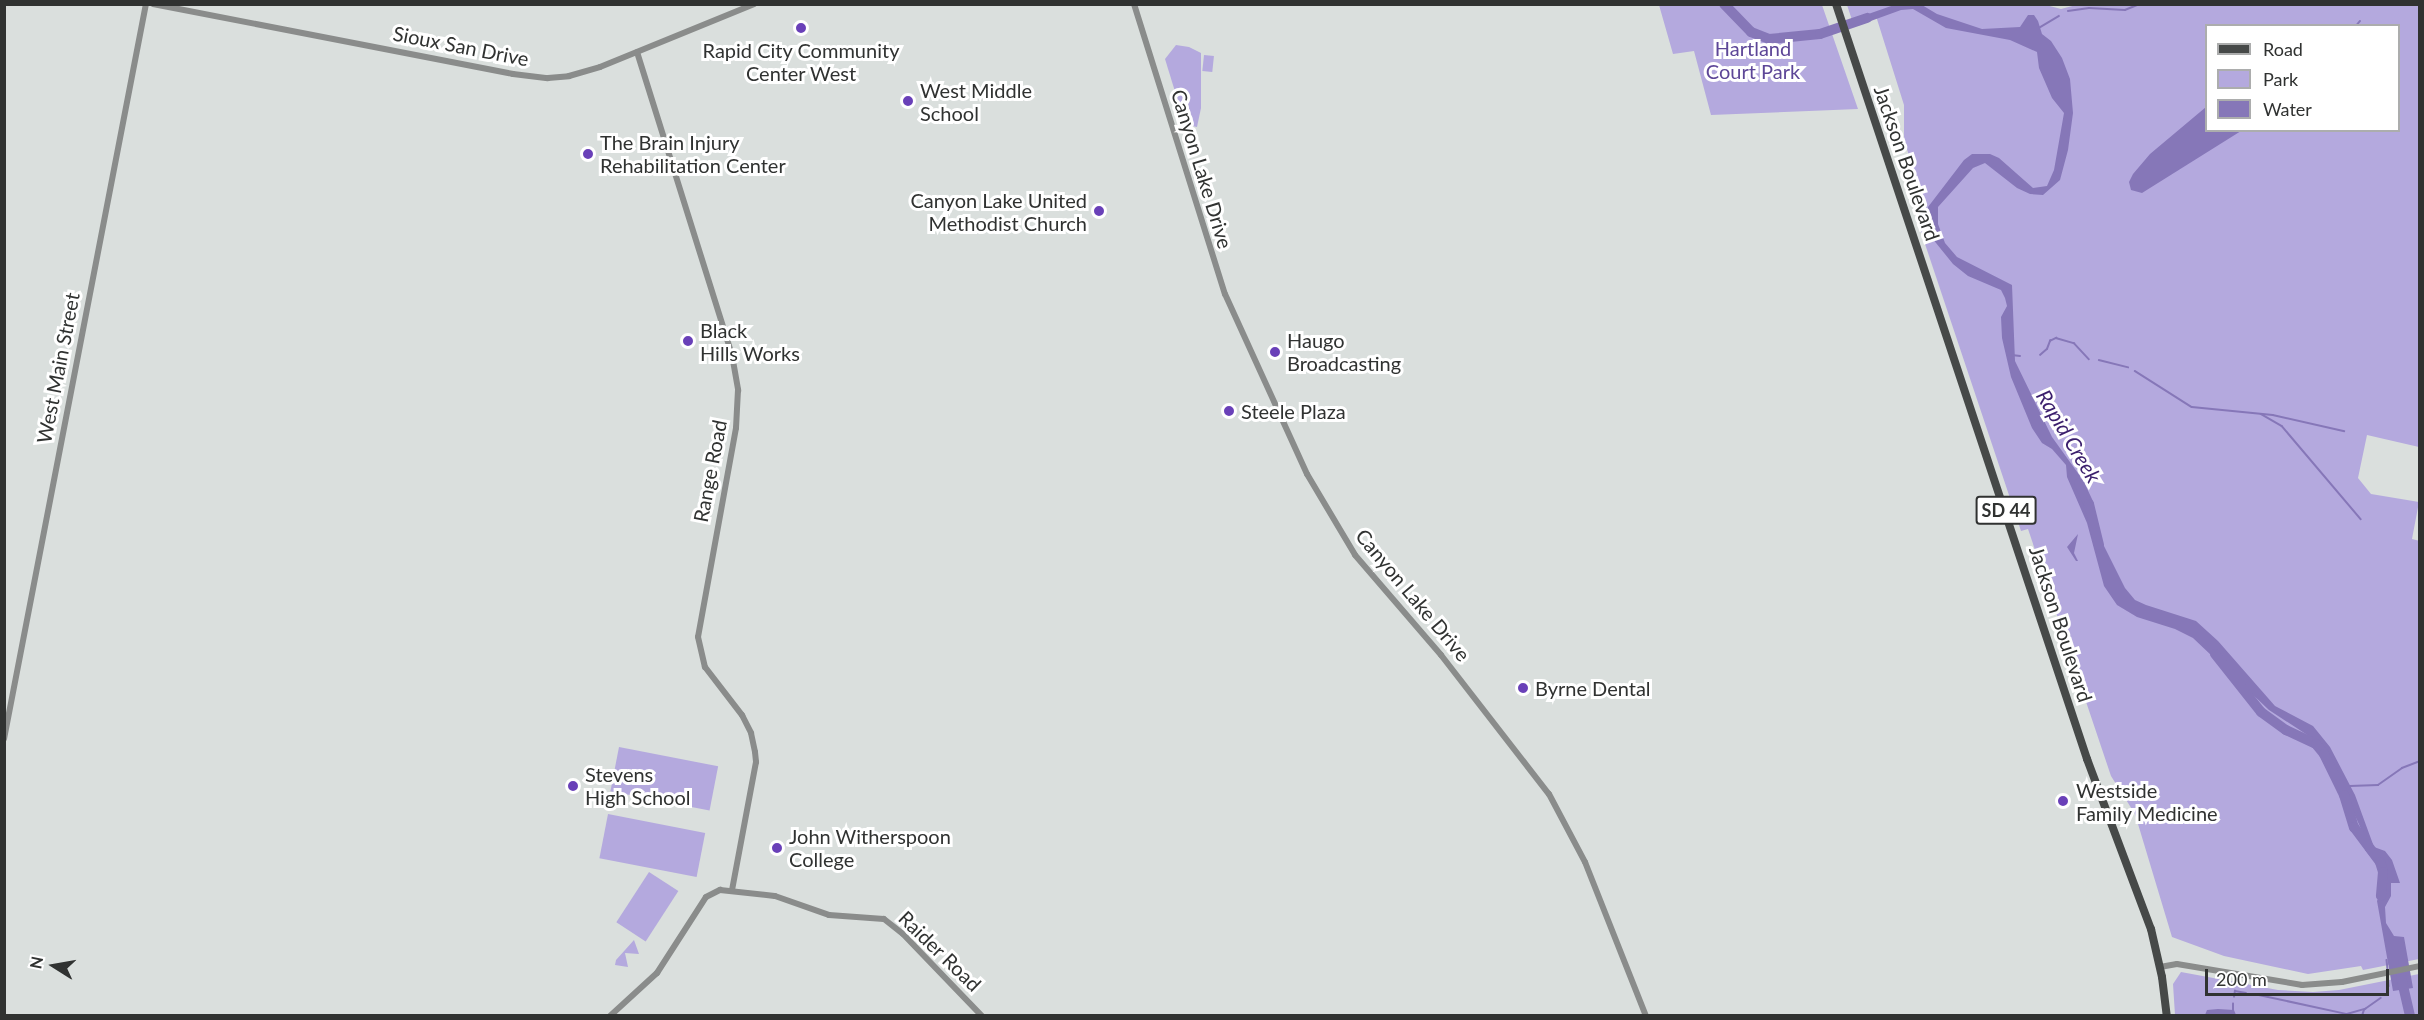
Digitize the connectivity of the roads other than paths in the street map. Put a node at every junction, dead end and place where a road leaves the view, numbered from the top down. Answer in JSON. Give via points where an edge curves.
{"nodes":[{"id":1,"x":146,"y":4,"type":"edge"},
{"id":2,"x":153,"y":4,"type":"edge"},
{"id":3,"x":754,"y":4,"type":"edge"},
{"id":4,"x":1134,"y":4,"type":"edge"},
{"id":5,"x":1837,"y":6,"type":"edge"},
{"id":6,"x":637,"y":52,"type":"junction"},
{"id":7,"x":4,"y":739,"type":"edge"},
{"id":8,"x":732,"y":890,"type":"junction"},
{"id":9,"x":2160,"y":967,"type":"junction"},
{"id":10,"x":2418,"y":967,"type":"edge"},
{"id":11,"x":610,"y":1016,"type":"edge"},
{"id":12,"x":982,"y":1016,"type":"edge"},
{"id":13,"x":1646,"y":1016,"type":"edge"},
{"id":14,"x":2166,"y":1016,"type":"edge"}],
"edges":[{"from":1,"to":7,"type":"street","name":"West Main Street"},
{"from":2,"to":6,"type":"street","name":"Sioux San Drive","via":[[538,78],[578,74]]},
{"from":3,"to":6,"type":"street","name":"Sioux San Drive"},
{"from":4,"to":13,"type":"street","name":"Canyon Lake Drive","via":[[1225,294],[1307,474],[1355,555],[1441,655],[1548,794],[1585,862]]},
{"from":5,"to":9,"type":"main road","name":"Jackson Boulevard","number":"SD 44","via":[[2087,759],[2140,896]]},
{"from":6,"to":8,"type":"street","name":"Range Road","via":[[737,378],[736,428],[698,637],[705,667],[742,715],[755,752]]},
{"from":8,"to":11,"type":"street","name":"Raider Road","via":[[715,890],[709,895],[657,973]]},
{"from":8,"to":12,"type":"street","name":"Raider Road","via":[[775,896],[829,915],[884,919]]},
{"from":9,"to":10,"type":"street","via":[[2177,964],[2302,986]]},
{"from":9,"to":14,"type":"main road","name":"Jackson Boulevard","number":"SD 44"}]}
